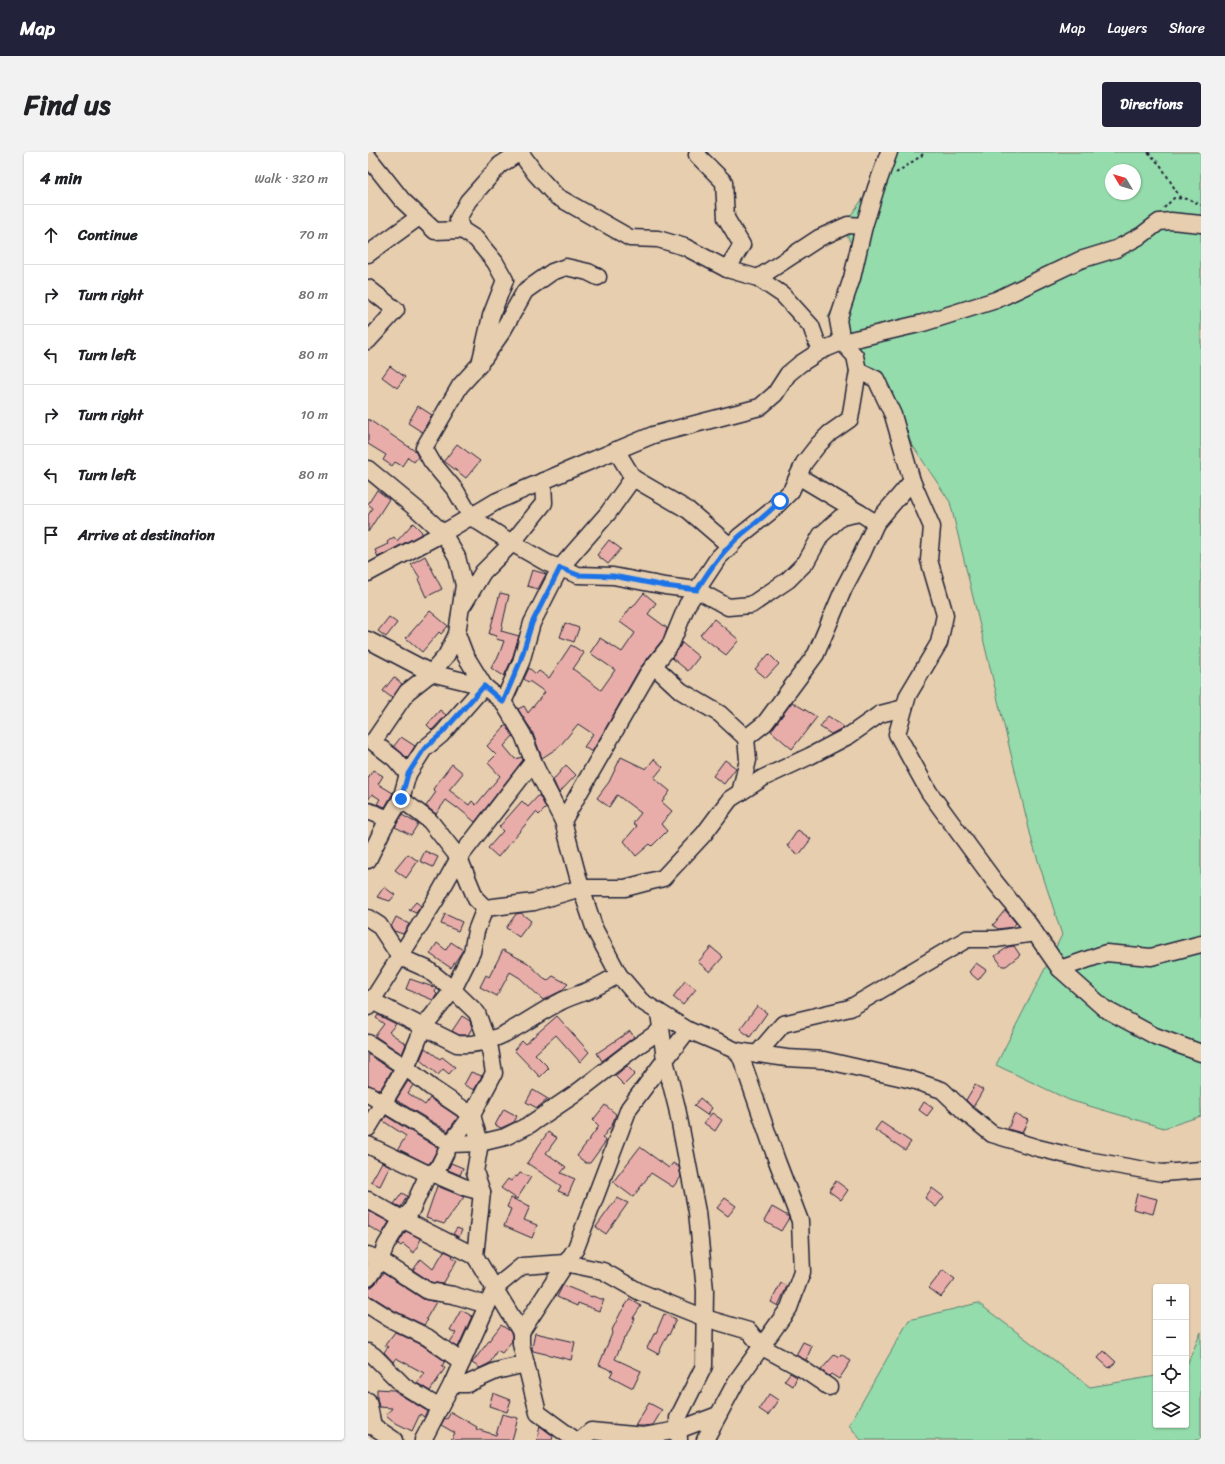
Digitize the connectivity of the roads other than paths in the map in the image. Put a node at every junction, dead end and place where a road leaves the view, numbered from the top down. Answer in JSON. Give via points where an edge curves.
{"nodes":[{"id":1,"x":520,"y":152,"type":"edge"},
{"id":2,"x":698,"y":152,"type":"edge"},
{"id":3,"x":889,"y":152,"type":"edge"},
{"id":4,"x":368,"y":158,"type":"edge"},
{"id":5,"x":419,"y":216,"type":"junction"},
{"id":6,"x":1201,"y":224,"type":"edge"},
{"id":7,"x":864,"y":226,"type":"junction"},
{"id":8,"x":462,"y":230,"type":"junction"},
{"id":9,"x":368,"y":254,"type":"edge"},
{"id":10,"x":727,"y":269,"type":"junction"},
{"id":11,"x":598,"y":277,"type":"dead end"},
{"id":12,"x":758,"y":278,"type":"junction"},
{"id":13,"x":368,"y":288,"type":"edge"},
{"id":14,"x":368,"y":341,"type":"edge"},
{"id":15,"x":842,"y":342,"type":"junction"},
{"id":16,"x":820,"y":351,"type":"junction"},
{"id":17,"x":480,"y":364,"type":"junction"},
{"id":18,"x":858,"y":371,"type":"junction"},
{"id":19,"x":616,"y":450,"type":"junction"},
{"id":20,"x":368,"y":469,"type":"edge"},
{"id":21,"x":798,"y":476,"type":"junction"},
{"id":22,"x":633,"y":478,"type":"junction"},
{"id":23,"x":543,"y":481,"type":"junction"},
{"id":24,"x":912,"y":481,"type":"junction"},
{"id":25,"x":860,"y":513,"type":"junction"},
{"id":26,"x":471,"y":517,"type":"junction"},
{"id":27,"x":876,"y":523,"type":"junction"},
{"id":28,"x":443,"y":533,"type":"junction"},
{"id":29,"x":512,"y":544,"type":"junction"},
{"id":30,"x":730,"y":546,"type":"junction"},
{"id":31,"x":560,"y":568,"type":"junction"},
{"id":32,"x":368,"y":573,"type":"edge"},
{"id":33,"x":697,"y":590,"type":"junction"},
{"id":34,"x":461,"y":610,"type":"junction"},
{"id":35,"x":457,"y":634,"type":"junction"},
{"id":36,"x":368,"y":640,"type":"edge"},
{"id":37,"x":654,"y":666,"type":"junction"},
{"id":38,"x":431,"y":673,"type":"junction"},
{"id":39,"x":484,"y":686,"type":"junction"},
{"id":40,"x":503,"y":702,"type":"junction"},
{"id":41,"x":904,"y":708,"type":"junction"},
{"id":42,"x":746,"y":738,"type":"junction"},
{"id":43,"x":370,"y":742,"type":"edge"},
{"id":44,"x":533,"y":762,"type":"junction"},
{"id":45,"x":408,"y":774,"type":"junction"},
{"id":46,"x":740,"y":793,"type":"junction"},
{"id":47,"x":401,"y":799,"type":"junction"},
{"id":48,"x":368,"y":811,"type":"edge"},
{"id":49,"x":389,"y":819,"type":"junction"},
{"id":50,"x":563,"y":821,"type":"junction"},
{"id":51,"x":459,"y":858,"type":"junction"},
{"id":52,"x":368,"y":860,"type":"edge"},
{"id":53,"x":581,"y":888,"type":"junction"},
{"id":54,"x":486,"y":908,"type":"junction"},
{"id":55,"x":368,"y":918,"type":"edge"},
{"id":56,"x":1036,"y":933,"type":"junction"},
{"id":57,"x":1201,"y":944,"type":"edge"},
{"id":58,"x":400,"y":957,"type":"junction"},
{"id":59,"x":1060,"y":969,"type":"junction"},
{"id":60,"x":619,"y":975,"type":"junction"},
{"id":61,"x":453,"y":990,"type":"junction"},
{"id":62,"x":369,"y":1002,"type":"edge"},
{"id":63,"x":659,"y":1012,"type":"junction"},
{"id":64,"x":424,"y":1026,"type":"junction"},
{"id":65,"x":661,"y":1030,"type":"junction"},
{"id":66,"x":688,"y":1030,"type":"junction"},
{"id":67,"x":487,"y":1042,"type":"junction"},
{"id":68,"x":368,"y":1044,"type":"edge"},
{"id":69,"x":737,"y":1051,"type":"junction"},
{"id":70,"x":1201,"y":1053,"type":"edge"},
{"id":71,"x":757,"y":1054,"type":"junction"},
{"id":72,"x":665,"y":1060,"type":"junction"},
{"id":73,"x":405,"y":1068,"type":"junction"},
{"id":74,"x":368,"y":1094,"type":"edge"},
{"id":75,"x":383,"y":1103,"type":"junction"},
{"id":76,"x":472,"y":1115,"type":"junction"},
{"id":77,"x":368,"y":1128,"type":"edge"},
{"id":78,"x":450,"y":1144,"type":"junction"},
{"id":79,"x":480,"y":1144,"type":"junction"},
{"id":80,"x":368,"y":1145,"type":"edge"},
{"id":81,"x":1201,"y":1170,"type":"edge"},
{"id":82,"x":428,"y":1174,"type":"junction"},
{"id":83,"x":482,"y":1192,"type":"junction"},
{"id":84,"x":368,"y":1200,"type":"edge"},
{"id":85,"x":402,"y":1219,"type":"junction"},
{"id":86,"x":475,"y":1256,"type":"junction"},
{"id":87,"x":374,"y":1257,"type":"edge"},
{"id":88,"x":565,"y":1264,"type":"junction"},
{"id":89,"x":368,"y":1278,"type":"edge"},
{"id":90,"x":495,"y":1288,"type":"junction"},
{"id":91,"x":368,"y":1305,"type":"edge"},
{"id":92,"x":487,"y":1305,"type":"junction"},
{"id":93,"x":705,"y":1318,"type":"junction"},
{"id":94,"x":521,"y":1332,"type":"junction"},
{"id":95,"x":762,"y":1346,"type":"junction"},
{"id":96,"x":368,"y":1352,"type":"edge"},
{"id":97,"x":462,"y":1362,"type":"junction"},
{"id":98,"x":526,"y":1364,"type":"junction"},
{"id":99,"x":452,"y":1384,"type":"junction"},
{"id":100,"x":829,"y":1387,"type":"dead end"},
{"id":101,"x":368,"y":1401,"type":"edge"},
{"id":102,"x":439,"y":1409,"type":"junction"},
{"id":103,"x":718,"y":1415,"type":"junction"},
{"id":104,"x":370,"y":1426,"type":"edge"},
{"id":105,"x":679,"y":1435,"type":"edge"},
{"id":106,"x":394,"y":1440,"type":"edge"},
{"id":107,"x":423,"y":1440,"type":"edge"},
{"id":108,"x":575,"y":1440,"type":"edge"},
{"id":109,"x":581,"y":1440,"type":"edge"},
{"id":110,"x":704,"y":1440,"type":"edge"}],
"edges":[{"from":1,"to":8,"type":"street","via":[[500,165],[468,201],[458,219]]},
{"from":1,"to":10,"type":"street","via":[[556,196],[576,208],[630,238],[658,240],[685,247]]},
{"from":2,"to":10,"type":"street","via":[[696,155],[724,182],[726,218],[742,245]]},
{"from":3,"to":7,"type":"street"},
{"from":4,"to":5,"type":"street","via":[[402,200]]},
{"from":5,"to":8,"type":"street","via":[[434,231]]},
{"from":5,"to":9,"type":"street"},
{"from":6,"to":15,"type":"street","via":[[1159,222],[1116,249],[1080,260],[996,300],[923,324]]},
{"from":7,"to":12,"type":"street","via":[[848,225],[819,238]]},
{"from":7,"to":15,"type":"street","via":[[852,278],[838,320]]},
{"from":8,"to":17,"type":"street","via":[[476,239],[505,280],[491,316]]},
{"from":10,"to":12,"type":"street"},
{"from":11,"to":17,"type":"street","via":[[566,267],[552,272],[525,291]]},
{"from":12,"to":16,"type":"street","via":[[783,295],[811,326]]},
{"from":13,"to":14,"type":"street","via":[[396,310]]},
{"from":15,"to":16,"type":"street"},
{"from":15,"to":18,"type":"street","via":[[855,356]]},
{"from":16,"to":19,"type":"street","via":[[788,374],[774,394],[760,407],[653,435]]},
{"from":17,"to":26,"type":"street","via":[[460,386],[424,448],[456,491]]},
{"from":18,"to":21,"type":"street","via":[[850,419],[818,445],[804,463]]},
{"from":18,"to":24,"type":"street","via":[[876,379],[893,415]]},
{"from":19,"to":22,"type":"street"},
{"from":19,"to":23,"type":"street"},
{"from":20,"to":28,"type":"street"},
{"from":21,"to":25,"type":"street"},
{"from":21,"to":30,"type":"street","via":[[791,491]]},
{"from":22,"to":30,"type":"street","via":[[688,510]]},
{"from":22,"to":31,"type":"street","via":[[608,513]]},
{"from":23,"to":26,"type":"street","via":[[497,501]]},
{"from":23,"to":29,"type":"street","via":[[544,503]]},
{"from":24,"to":27,"type":"street"},
{"from":24,"to":41,"type":"street","via":[[932,527],[929,560],[945,615],[939,643],[908,695]]},
{"from":25,"to":27,"type":"street"},
{"from":25,"to":33,"type":"street","via":[[841,517],[821,535],[802,567],[788,580],[751,605],[728,608]]},
{"from":26,"to":28,"type":"street"},
{"from":26,"to":29,"type":"street"},
{"from":27,"to":42,"type":"street","via":[[844,588],[816,654],[765,723]]},
{"from":28,"to":32,"type":"street"},
{"from":28,"to":34,"type":"street","via":[[457,557],[464,585]]},
{"from":29,"to":31,"type":"street"},
{"from":29,"to":34,"type":"street","via":[[483,572]]},
{"from":30,"to":33,"type":"street","via":[[718,558]]},
{"from":31,"to":33,"type":"street","via":[[578,575],[613,576]]},
{"from":31,"to":40,"type":"street","via":[[532,623],[520,662]]},
{"from":33,"to":37,"type":"street","via":[[687,605],[671,644]]},
{"from":34,"to":35,"type":"street"},
{"from":35,"to":38,"type":"street","via":[[446,656]]},
{"from":35,"to":39,"type":"street","via":[[465,655]]},
{"from":36,"to":38,"type":"street"},
{"from":37,"to":42,"type":"street","via":[[681,691],[720,714]]},
{"from":37,"to":50,"type":"street"},
{"from":38,"to":39,"type":"street"},
{"from":38,"to":43,"type":"street","via":[[407,692]]},
{"from":39,"to":40,"type":"street"},
{"from":39,"to":45,"type":"street","via":[[424,749]]},
{"from":40,"to":44,"type":"street","via":[[523,735]]},
{"from":41,"to":46,"type":"street","via":[[880,714],[850,735],[763,778]]},
{"from":41,"to":56,"type":"street","via":[[897,734],[929,792]]},
{"from":42,"to":46,"type":"street","via":[[748,760]]},
{"from":43,"to":45,"type":"street","via":[[395,759]]},
{"from":44,"to":50,"type":"street"},
{"from":44,"to":51,"type":"street"},
{"from":45,"to":47,"type":"street"},
{"from":46,"to":53,"type":"street","via":[[730,799],[704,834],[663,878],[625,888]]},
{"from":47,"to":49,"type":"street"},
{"from":47,"to":51,"type":"street","via":[[430,821]]},
{"from":48,"to":49,"type":"street"},
{"from":49,"to":52,"type":"street"},
{"from":50,"to":53,"type":"street"},
{"from":51,"to":54,"type":"street","via":[[476,899]]},
{"from":51,"to":58,"type":"street"},
{"from":53,"to":54,"type":"street","via":[[534,902]]},
{"from":53,"to":60,"type":"street","via":[[595,930]]},
{"from":54,"to":61,"type":"street","via":[[476,931],[472,952]]},
{"from":55,"to":58,"type":"street","via":[[379,925]]},
{"from":56,"to":59,"type":"street"},
{"from":56,"to":71,"type":"street","via":[[996,939],[967,939],[850,1008],[783,1024]]},
{"from":57,"to":59,"type":"street","via":[[1151,956],[1106,953]]},
{"from":58,"to":61,"type":"street","via":[[427,969]]},
{"from":58,"to":62,"type":"street"},
{"from":59,"to":70,"type":"street","via":[[1105,1009],[1155,1036]]},
{"from":60,"to":63,"type":"street","via":[[641,1001]]},
{"from":60,"to":67,"type":"street","via":[[558,1002]]},
{"from":61,"to":64,"type":"street"},
{"from":61,"to":67,"type":"street","via":[[478,1013]]},
{"from":62,"to":64,"type":"street"},
{"from":63,"to":65,"type":"street"},
{"from":63,"to":66,"type":"street"},
{"from":64,"to":67,"type":"street","via":[[457,1044]]},
{"from":64,"to":73,"type":"street"},
{"from":65,"to":72,"type":"street"},
{"from":65,"to":79,"type":"street","via":[[576,1094],[529,1125],[504,1137]]},
{"from":66,"to":69,"type":"street"},
{"from":66,"to":72,"type":"street"},
{"from":67,"to":76,"type":"street","via":[[494,1073]]},
{"from":68,"to":73,"type":"street"},
{"from":69,"to":71,"type":"street"},
{"from":69,"to":95,"type":"street","via":[[800,1221],[802,1272],[789,1308]]},
{"from":71,"to":81,"type":"street","via":[[824,1060],[912,1080],[942,1090],[992,1134],[1038,1148],[1087,1160],[1162,1173]]},
{"from":72,"to":88,"type":"street","via":[[629,1108],[576,1248]]},
{"from":72,"to":93,"type":"street","via":[[697,1212],[705,1290]]},
{"from":73,"to":75,"type":"street"},
{"from":73,"to":76,"type":"street"},
{"from":74,"to":75,"type":"street"},
{"from":75,"to":77,"type":"street"},
{"from":75,"to":78,"type":"street"},
{"from":76,"to":78,"type":"street"},
{"from":76,"to":79,"type":"street"},
{"from":78,"to":79,"type":"street"},
{"from":78,"to":82,"type":"street","via":[[437,1170]]},
{"from":79,"to":83,"type":"street","via":[[475,1172]]},
{"from":80,"to":82,"type":"street"},
{"from":82,"to":83,"type":"street"},
{"from":82,"to":85,"type":"street","via":[[411,1211]]},
{"from":83,"to":86,"type":"street"},
{"from":84,"to":85,"type":"street"},
{"from":85,"to":86,"type":"street"},
{"from":85,"to":87,"type":"street","via":[[386,1245]]},
{"from":86,"to":90,"type":"street"},
{"from":87,"to":89,"type":"street"},
{"from":87,"to":92,"type":"street","via":[[428,1291]]},
{"from":88,"to":90,"type":"street","via":[[522,1266]]},
{"from":88,"to":93,"type":"street","via":[[603,1271],[640,1292]]},
{"from":88,"to":94,"type":"street"},
{"from":90,"to":92,"type":"street"},
{"from":90,"to":94,"type":"street"},
{"from":91,"to":97,"type":"street","via":[[427,1337]]},
{"from":92,"to":97,"type":"street"},
{"from":93,"to":95,"type":"street","via":[[749,1331]]},
{"from":93,"to":105,"type":"street","via":[[704,1366],[678,1418]]},
{"from":94,"to":98,"type":"street"},
{"from":95,"to":100,"type":"street"},
{"from":95,"to":103,"type":"street","via":[[736,1382]]},
{"from":96,"to":102,"type":"street","via":[[404,1386]]},
{"from":97,"to":99,"type":"street"},
{"from":98,"to":99,"type":"street","via":[[496,1371],[467,1384]]},
{"from":98,"to":108,"type":"street","via":[[538,1414]]},
{"from":99,"to":102,"type":"street"},
{"from":101,"to":104,"type":"street"},
{"from":102,"to":107,"type":"street"},
{"from":103,"to":105,"type":"street"},
{"from":103,"to":110,"type":"street"},
{"from":104,"to":106,"type":"street"},
{"from":105,"to":109,"type":"street","via":[[644,1436],[591,1431]]}]}
